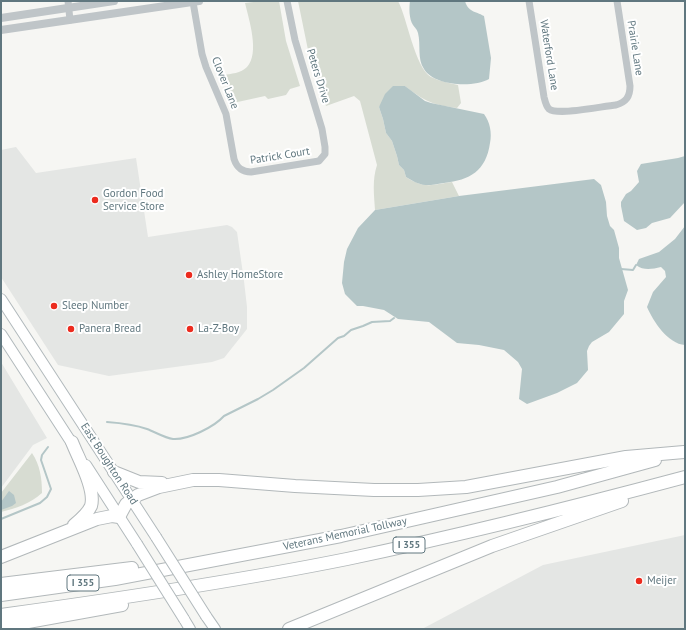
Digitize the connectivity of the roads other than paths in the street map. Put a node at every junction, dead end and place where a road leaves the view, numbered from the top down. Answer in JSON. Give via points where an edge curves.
{"nodes":[{"id":1,"x":114,"y":1,"type":"edge"},
{"id":2,"x":196,"y":1,"type":"edge"},
{"id":3,"x":288,"y":1,"type":"edge"},
{"id":4,"x":529,"y":1,"type":"edge"},
{"id":5,"x":617,"y":1,"type":"edge"},
{"id":6,"x":68,"y":4,"type":"edge"},
{"id":7,"x":1,"y":18,"type":"edge"},
{"id":8,"x":70,"y":20,"type":"junction"},
{"id":9,"x":1,"y":30,"type":"edge"},
{"id":10,"x":627,"y":99,"type":"joint"},
{"id":11,"x":322,"y":158,"type":"joint"},
{"id":12,"x":240,"y":170,"type":"joint"},
{"id":13,"x":1,"y":300,"type":"edge"},
{"id":14,"x":1,"y":334,"type":"edge"},
{"id":15,"x":72,"y":442,"type":"junction"},
{"id":16,"x":684,"y":452,"type":"edge"},
{"id":17,"x":114,"y":472,"type":"junction"},
{"id":18,"x":685,"y":478,"type":"edge"},
{"id":19,"x":173,"y":483,"type":"junction"},
{"id":20,"x":658,"y":485,"type":"junction"},
{"id":21,"x":132,"y":498,"type":"junction"},
{"id":22,"x":119,"y":517,"type":"junction"},
{"id":23,"x":68,"y":531,"type":"junction"},
{"id":24,"x":1,"y":556,"type":"edge"},
{"id":25,"x":166,"y":569,"type":"junction"},
{"id":26,"x":1,"y":584,"type":"edge"},
{"id":27,"x":157,"y":593,"type":"junction"},
{"id":28,"x":1,"y":595,"type":"edge"},
{"id":29,"x":1,"y":615,"type":"edge"},
{"id":30,"x":1,"y":626,"type":"edge"},
{"id":31,"x":190,"y":629,"type":"edge"},
{"id":32,"x":215,"y":629,"type":"edge"},
{"id":33,"x":289,"y":629,"type":"edge"}],
"edges":[{"from":1,"to":6,"type":"street"},
{"from":2,"to":8,"type":"street"},
{"from":2,"to":12,"type":"street","name":"Clover Lane","via":[[202,54],[226,114],[234,159]]},
{"from":3,"to":11,"type":"street","name":"Peters Drive","via":[[296,40],[326,147]]},
{"from":4,"to":10,"type":"street","name":"Waterford Lane","via":[[544,97],[550,110],[560,112],[622,103]]},
{"from":5,"to":10,"type":"street","name":"Prairie Lane","via":[[630,86]]},
{"from":6,"to":7,"type":"street"},
{"from":6,"to":8,"type":"street"},
{"from":8,"to":9,"type":"street"},
{"from":11,"to":12,"type":"street","name":"Patrick Court","via":[[319,161],[251,172]]},
{"from":13,"to":17,"type":"main road","name":"East Boughton Road"},
{"from":14,"to":15,"type":"main road","name":"East Boughton Road"},
{"from":15,"to":22,"type":"main road","name":"East Boughton Road"},
{"from":15,"to":23,"type":"highway","via":[[90,485],[92,500],[87,512]]},
{"from":16,"to":19,"type":"highway","via":[[626,457],[458,488],[374,490],[219,480]]},
{"from":16,"to":25,"type":"highway","name":"Veterans Memorial Tollway","number":"I 355","via":[[557,487],[342,536]]},
{"from":17,"to":19,"type":"highway","via":[[139,482]]},
{"from":17,"to":21,"type":"main road","name":"East Boughton Road"},
{"from":18,"to":20,"type":"highway","name":"Veterans Memorial Tollway","number":"I 355"},
{"from":19,"to":21,"type":"highway"},
{"from":20,"to":27,"type":"highway","name":"Veterans Memorial Tollway","number":"I 355","via":[[347,559]]},
{"from":20,"to":33,"type":"highway","via":[[611,505],[492,546]]},
{"from":21,"to":22,"type":"highway"},
{"from":21,"to":32,"type":"main road","name":"East Boughton Road","bridge":true},
{"from":22,"to":23,"type":"highway","via":[[103,517]]},
{"from":22,"to":31,"type":"main road","name":"East Boughton Road","bridge":true},
{"from":23,"to":24,"type":"highway"},
{"from":25,"to":26,"type":"highway","via":[[132,568]]},
{"from":25,"to":28,"type":"highway","name":"Veterans Memorial Tollway","number":"I 355","via":[[116,579]]},
{"from":27,"to":29,"type":"highway","name":"Veterans Memorial Tollway","number":"I 355"},
{"from":27,"to":30,"type":"highway","via":[[130,604]]}]}
